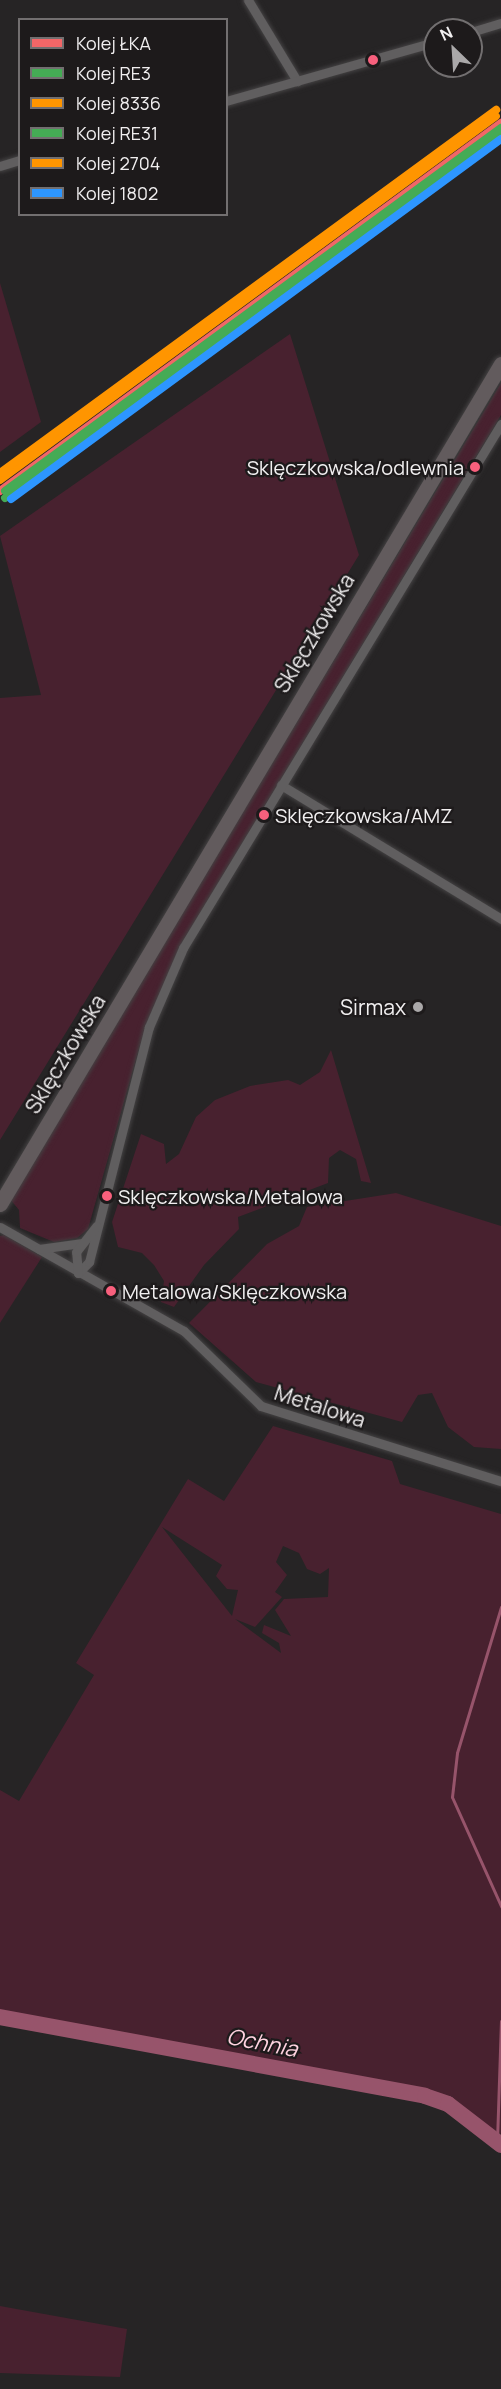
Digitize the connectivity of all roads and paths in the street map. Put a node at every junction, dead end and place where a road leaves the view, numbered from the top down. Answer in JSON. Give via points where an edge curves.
{"nodes":[{"id":1,"x":248,"y":0,"type":"edge"},
{"id":2,"x":501,"y":23,"type":"edge"},
{"id":3,"x":483,"y":28,"type":"edge"},
{"id":4,"x":423,"y":45,"type":"edge"},
{"id":5,"x":297,"y":81,"type":"junction"},
{"id":6,"x":228,"y":100,"type":"edge"},
{"id":7,"x":18,"y":161,"type":"edge"},
{"id":8,"x":0,"y":166,"type":"edge"},
{"id":9,"x":501,"y":364,"type":"edge"},
{"id":10,"x":501,"y":424,"type":"edge"},
{"id":11,"x":281,"y":785,"type":"junction"},
{"id":12,"x":501,"y":919,"type":"edge"},
{"id":13,"x":163,"y":924,"type":"junction"},
{"id":14,"x":0,"y":1185,"type":"edge"},
{"id":15,"x":0,"y":1204,"type":"edge"},
{"id":16,"x":97,"y":1224,"type":"junction"},
{"id":17,"x":0,"y":1227,"type":"edge"},
{"id":18,"x":81,"y":1243,"type":"junction"},
{"id":19,"x":38,"y":1249,"type":"junction"},
{"id":20,"x":78,"y":1273,"type":"junction"},
{"id":21,"x":501,"y":1481,"type":"edge"}],
"edges":[{"from":1,"to":5,"type":"street"},
{"from":2,"to":3,"type":"street"},
{"from":4,"to":5,"type":"street"},
{"from":5,"to":6,"type":"street"},
{"from":7,"to":8,"type":"street"},
{"from":9,"to":13,"type":"main road","name":"Sklęczkowska"},
{"from":10,"to":11,"type":"street"},
{"from":11,"to":12,"type":"street"},
{"from":11,"to":16,"type":"street","via":[[164,987]]},
{"from":13,"to":14,"type":"main road","name":"Sklęczkowska"},
{"from":13,"to":15,"type":"main road","name":"Sklęczkowska"},
{"from":16,"to":18,"type":"street"},
{"from":16,"to":20,"type":"street","via":[[89,1262]]},
{"from":17,"to":19,"type":"street","name":"Metalowa"},
{"from":18,"to":19,"type":"street"},
{"from":18,"to":20,"type":"street"},
{"from":19,"to":20,"type":"street","name":"Metalowa"},
{"from":20,"to":21,"type":"street","name":"Metalowa","via":[[184,1331],[261,1406]]}]}
